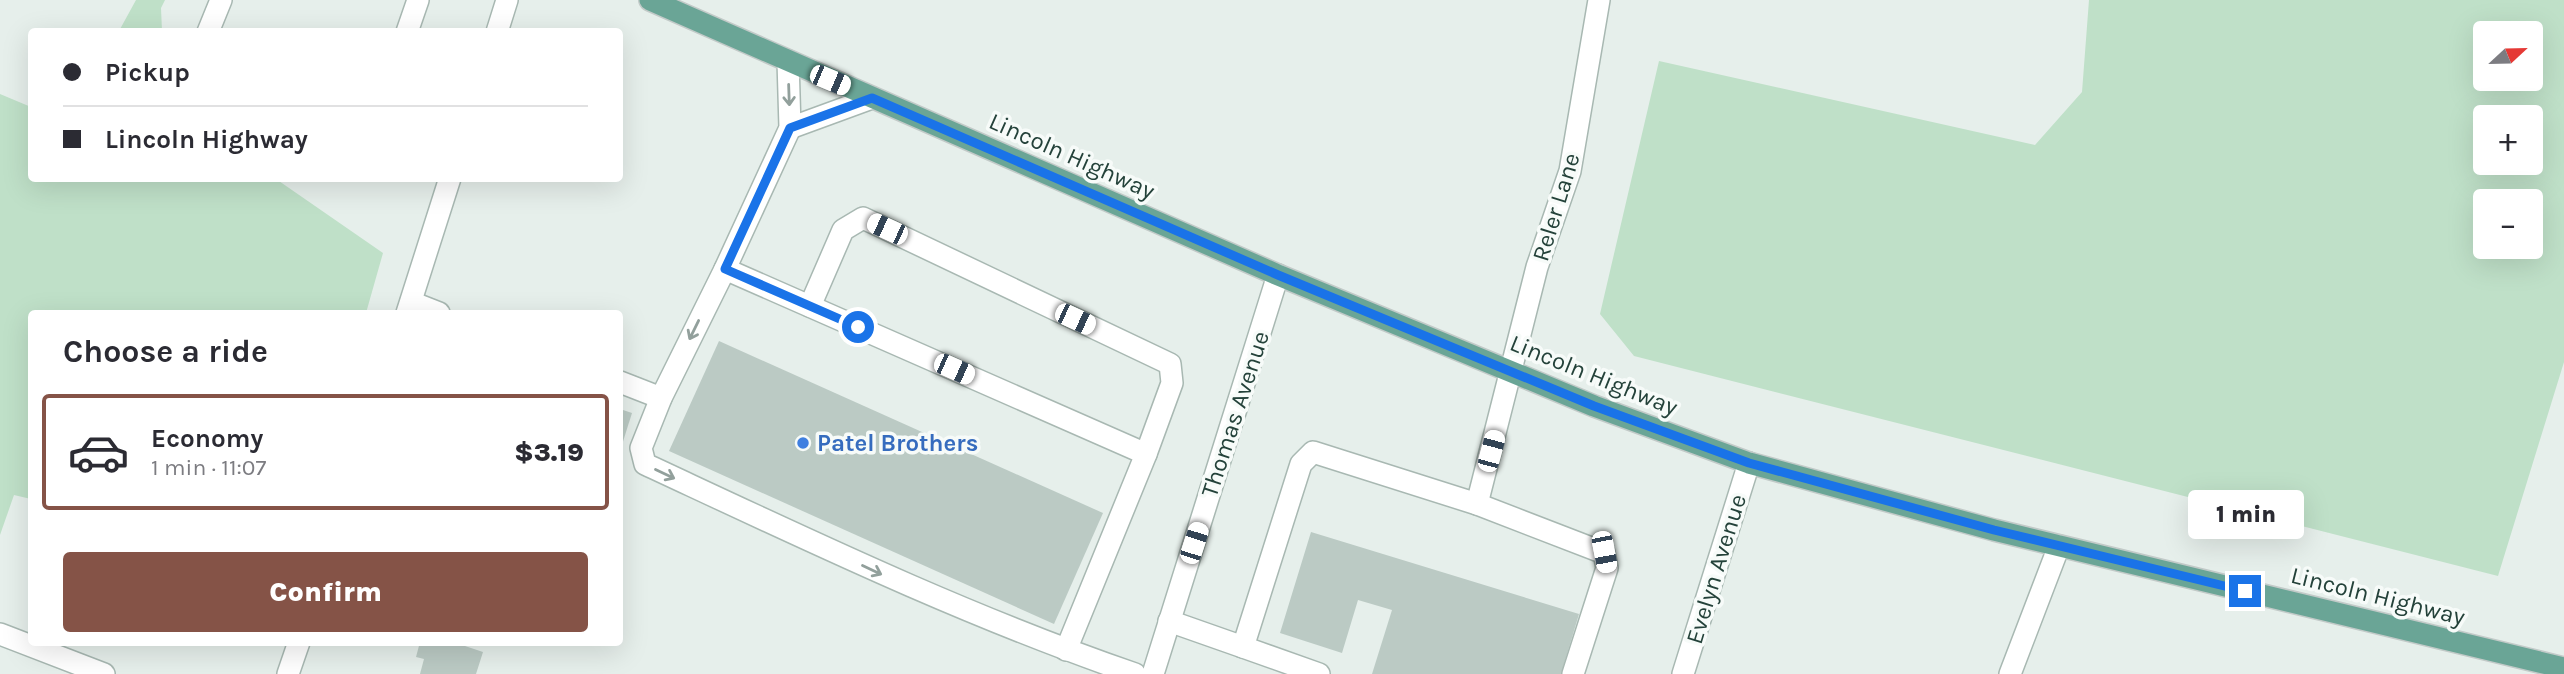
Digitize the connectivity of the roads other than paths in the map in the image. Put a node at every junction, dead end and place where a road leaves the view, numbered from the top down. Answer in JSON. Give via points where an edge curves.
{"nodes":[{"id":1,"x":221,"y":0,"type":"edge"},
{"id":2,"x":418,"y":0,"type":"edge"},
{"id":3,"x":508,"y":0,"type":"edge"},
{"id":4,"x":650,"y":0,"type":"edge"},
{"id":5,"x":1599,"y":0,"type":"edge"},
{"id":6,"x":210,"y":28,"type":"edge"},
{"id":7,"x":408,"y":28,"type":"edge"},
{"id":8,"x":498,"y":28,"type":"edge"},
{"id":9,"x":788,"y":61,"type":"junction"},
{"id":10,"x":872,"y":98,"type":"junction"},
{"id":11,"x":790,"y":128,"type":"junction"},
{"id":12,"x":444,"y":182,"type":"edge"},
{"id":13,"x":725,"y":269,"type":"junction"},
{"id":14,"x":1278,"y":275,"type":"junction"},
{"id":15,"x":810,"y":306,"type":"junction"},
{"id":16,"x":409,"y":308,"type":"edge"},
{"id":17,"x":1512,"y":371,"type":"junction"},
{"id":18,"x":623,"y":383,"type":"edge"},
{"id":19,"x":661,"y":398,"type":"junction"},
{"id":20,"x":1146,"y":454,"type":"junction"},
{"id":21,"x":1749,"y":463,"type":"junction"},
{"id":22,"x":1477,"y":504,"type":"junction"},
{"id":23,"x":2059,"y":546,"type":"junction"},
{"id":24,"x":1169,"y":621,"type":"junction"},
{"id":25,"x":0,"y":634,"type":"edge"},
{"id":26,"x":28,"y":645,"type":"edge"},
{"id":27,"x":31,"y":646,"type":"edge"},
{"id":28,"x":298,"y":646,"type":"edge"},
{"id":29,"x":1243,"y":647,"type":"junction"},
{"id":30,"x":1066,"y":650,"type":"junction"},
{"id":31,"x":2564,"y":668,"type":"edge"},
{"id":32,"x":104,"y":674,"type":"edge"},
{"id":33,"x":288,"y":674,"type":"edge"},
{"id":34,"x":1135,"y":674,"type":"edge"},
{"id":35,"x":1153,"y":674,"type":"edge"},
{"id":36,"x":1319,"y":674,"type":"edge"},
{"id":37,"x":1573,"y":674,"type":"edge"},
{"id":38,"x":1683,"y":674,"type":"edge"},
{"id":39,"x":2010,"y":674,"type":"edge"}],
"edges":[{"from":1,"to":6,"type":"street"},
{"from":2,"to":7,"type":"street"},
{"from":3,"to":8,"type":"street"},
{"from":4,"to":9,"type":"main road","name":"Lincoln Highway"},
{"from":5,"to":17,"type":"street","name":"Reler Lane","via":[[1570,172],[1537,267]]},
{"from":9,"to":10,"type":"main road","name":"Lincoln Highway"},
{"from":9,"to":11,"type":"street","one_way":true},
{"from":10,"to":11,"type":"street"},
{"from":10,"to":14,"type":"main road","name":"Lincoln Highway"},
{"from":11,"to":13,"type":"street"},
{"from":12,"to":16,"type":"street"},
{"from":13,"to":15,"type":"street"},
{"from":13,"to":19,"type":"street","one_way":true},
{"from":14,"to":17,"type":"main road","name":"Lincoln Highway"},
{"from":14,"to":24,"type":"street","name":"Thomas Avenue"},
{"from":15,"to":20,"type":"street"},
{"from":15,"to":20,"type":"street","via":[[843,230],[863,218],[1170,363],[1172,383]]},
{"from":17,"to":21,"type":"main road","name":"Lincoln Highway"},
{"from":17,"to":22,"type":"street","name":"Reler Lane"},
{"from":18,"to":19,"type":"street"},
{"from":19,"to":30,"type":"street","one_way":true,"via":[[641,448],[645,464],[905,585]]},
{"from":20,"to":30,"type":"street"},
{"from":21,"to":23,"type":"main road","name":"Lincoln Highway"},
{"from":21,"to":38,"type":"street","name":"Evelyn Avenue"},
{"from":22,"to":29,"type":"street","via":[[1313,452],[1301,464]]},
{"from":22,"to":37,"type":"street","via":[[1604,552],[1607,568]]},
{"from":23,"to":31,"type":"main road","name":"Lincoln Highway"},
{"from":23,"to":39,"type":"street"},
{"from":24,"to":29,"type":"street"},
{"from":24,"to":35,"type":"street","name":"Thomas Avenue"},
{"from":25,"to":26,"type":"street"},
{"from":27,"to":32,"type":"street"},
{"from":28,"to":33,"type":"street"},
{"from":29,"to":36,"type":"street"},
{"from":30,"to":34,"type":"street"}]}
